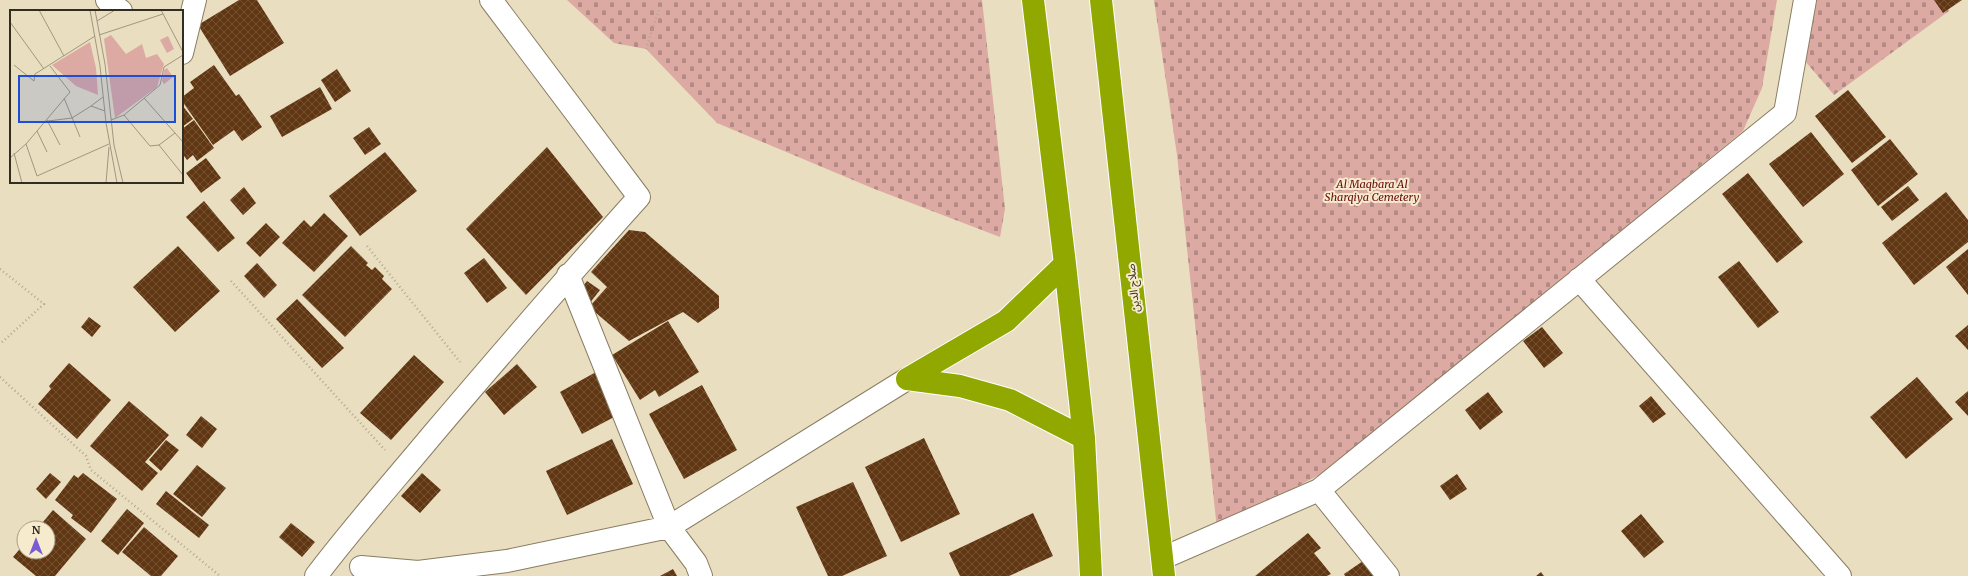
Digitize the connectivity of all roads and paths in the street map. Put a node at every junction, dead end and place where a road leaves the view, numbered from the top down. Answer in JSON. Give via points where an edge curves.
{"nodes":[{"id":1,"x":107,"y":0,"type":"edge"},
{"id":2,"x":195,"y":0,"type":"edge"},
{"id":3,"x":491,"y":0,"type":"edge"},
{"id":4,"x":662,"y":0,"type":"edge"},
{"id":5,"x":1033,"y":0,"type":"edge"},
{"id":6,"x":1101,"y":0,"type":"edge"},
{"id":7,"x":1805,"y":0,"type":"edge"},
{"id":8,"x":120,"y":10,"type":"edge"},
{"id":9,"x":183,"y":49,"type":"edge"},
{"id":10,"x":646,"y":49,"type":"dead end"},
{"id":11,"x":367,"y":246,"type":"dead end"},
{"id":12,"x":1066,"y":264,"type":"junction"},
{"id":13,"x":0,"y":269,"type":"edge"},
{"id":14,"x":568,"y":275,"type":"junction"},
{"id":15,"x":1579,"y":279,"type":"junction"},
{"id":16,"x":231,"y":281,"type":"dead end"},
{"id":17,"x":0,"y":344,"type":"edge"},
{"id":18,"x":0,"y":378,"type":"edge"},
{"id":19,"x":907,"y":379,"type":"junction"},
{"id":20,"x":477,"y":382,"type":"junction"},
{"id":21,"x":1084,"y":438,"type":"junction"},
{"id":22,"x":403,"y":470,"type":"junction"},
{"id":23,"x":1319,"y":490,"type":"junction"},
{"id":24,"x":669,"y":527,"type":"junction"},
{"id":25,"x":345,"y":538,"type":"junction"},
{"id":26,"x":1164,"y":567,"type":"edge"},
{"id":27,"x":363,"y":571,"type":"edge"},
{"id":28,"x":220,"y":576,"type":"edge"},
{"id":29,"x":316,"y":576,"type":"edge"},
{"id":30,"x":700,"y":576,"type":"edge"},
{"id":31,"x":1091,"y":576,"type":"edge"},
{"id":32,"x":1388,"y":576,"type":"edge"},
{"id":33,"x":1840,"y":576,"type":"edge"}],
"edges":[{"from":1,"to":8,"type":"street"},
{"from":2,"to":9,"type":"street"},
{"from":3,"to":14,"type":"street","via":[[639,197]]},
{"from":4,"to":10,"type":"path"},
{"from":5,"to":12,"type":"highway"},
{"from":6,"to":26,"type":"highway","name":"صلاح الدين"},
{"from":7,"to":15,"type":"street","via":[[1785,113]]},
{"from":11,"to":20,"type":"path"},
{"from":12,"to":19,"type":"highway","via":[[1006,320]]},
{"from":12,"to":21,"type":"highway"},
{"from":13,"to":17,"type":"path","via":[[44,304]]},
{"from":14,"to":20,"type":"street"},
{"from":14,"to":24,"type":"street"},
{"from":15,"to":23,"type":"street"},
{"from":15,"to":33,"type":"street"},
{"from":16,"to":22,"type":"path"},
{"from":18,"to":28,"type":"path","via":[[86,456],[91,470]]},
{"from":19,"to":21,"type":"highway","via":[[960,386],[1010,400]]},
{"from":19,"to":24,"type":"street"},
{"from":20,"to":22,"type":"street"},
{"from":21,"to":31,"type":"highway"},
{"from":22,"to":25,"type":"street"},
{"from":23,"to":26,"type":"street"},
{"from":23,"to":32,"type":"street"},
{"from":24,"to":27,"type":"street","via":[[507,561],[418,572]]},
{"from":24,"to":30,"type":"street","via":[[696,563]]},
{"from":25,"to":27,"type":"street"},
{"from":25,"to":29,"type":"street"}]}
